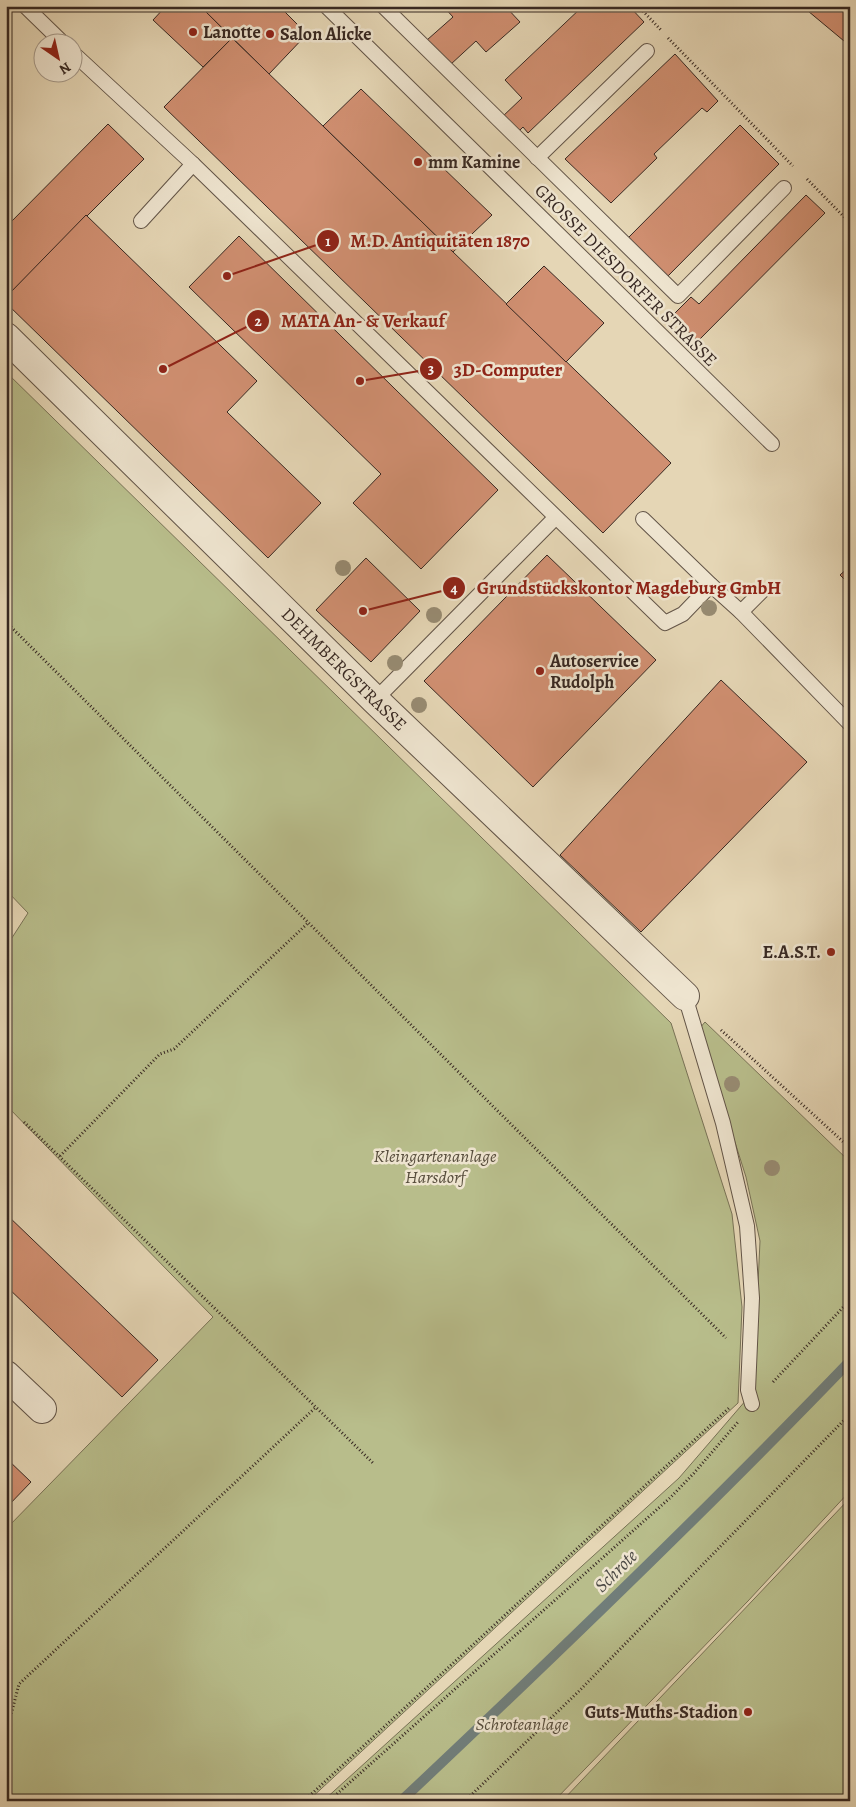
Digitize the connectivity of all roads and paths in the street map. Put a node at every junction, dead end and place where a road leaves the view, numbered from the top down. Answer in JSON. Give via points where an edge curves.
{"nodes":[{"id":1,"x":25,"y":6,"type":"edge"},
{"id":2,"x":326,"y":6,"type":"edge"},
{"id":3,"x":383,"y":6,"type":"edge"},
{"id":4,"x":638,"y":6,"type":"edge"},
{"id":5,"x":52,"y":32,"type":"edge"},
{"id":6,"x":647,"y":50,"type":"dead end"},
{"id":7,"x":82,"y":61,"type":"edge"},
{"id":8,"x":537,"y":158,"type":"junction"},
{"id":9,"x":193,"y":164,"type":"junction"},
{"id":10,"x":795,"y":167,"type":"dead end"},
{"id":11,"x":802,"y":174,"type":"dead end"},
{"id":12,"x":784,"y":188,"type":"dead end"},
{"id":13,"x":141,"y":222,"type":"dead end"},
{"id":14,"x":850,"y":224,"type":"edge"},
{"id":15,"x":6,"y":337,"type":"edge"},
{"id":16,"x":772,"y":444,"type":"dead end"},
{"id":17,"x":555,"y":518,"type":"junction"},
{"id":18,"x":643,"y":519,"type":"dead end"},
{"id":19,"x":711,"y":585,"type":"junction"},
{"id":20,"x":762,"y":591,"type":"dead end"},
{"id":21,"x":741,"y":612,"type":"junction"},
{"id":22,"x":6,"y":622,"type":"edge"},
{"id":23,"x":375,"y":700,"type":"junction"},
{"id":24,"x":850,"y":724,"type":"edge"},
{"id":25,"x":308,"y":923,"type":"junction"},
{"id":26,"x":685,"y":996,"type":"joint"},
{"id":27,"x":721,"y":1029,"type":"dead end"},
{"id":28,"x":24,"y":1122,"type":"dead end"},
{"id":29,"x":850,"y":1148,"type":"edge"},
{"id":30,"x":60,"y":1156,"type":"junction"},
{"id":31,"x":850,"y":1300,"type":"edge"},
{"id":32,"x":731,"y":1344,"type":"dead end"},
{"id":33,"x":6,"y":1375,"type":"edge"},
{"id":34,"x":734,"y":1403,"type":"dead end"},
{"id":35,"x":752,"y":1404,"type":"junction"},
{"id":36,"x":316,"y":1408,"type":"junction"},
{"id":37,"x":42,"y":1409,"type":"dead end"},
{"id":38,"x":850,"y":1414,"type":"edge"},
{"id":39,"x":374,"y":1464,"type":"dead end"},
{"id":40,"x":6,"y":1734,"type":"edge"},
{"id":41,"x":304,"y":1801,"type":"edge"},
{"id":42,"x":329,"y":1801,"type":"edge"},
{"id":43,"x":465,"y":1801,"type":"edge"}],
"edges":[{"from":1,"to":5,"type":"lane"},
{"from":2,"to":16,"type":"lane","name":"GROSSE DIESDORFER STRASSE"},
{"from":3,"to":8,"type":"lane"},
{"from":4,"to":10,"type":"path"},
{"from":6,"to":8,"type":"lane"},
{"from":7,"to":9,"type":"lane"},
{"from":8,"to":12,"type":"lane","via":[[678,296]]},
{"from":9,"to":13,"type":"lane"},
{"from":9,"to":17,"type":"lane"},
{"from":11,"to":14,"type":"path"},
{"from":15,"to":23,"type":"street","name":"DEHMBERGSTRASSE"},
{"from":17,"to":19,"type":"lane","via":[[665,623],[682,614]]},
{"from":17,"to":23,"type":"lane"},
{"from":18,"to":19,"type":"lane"},
{"from":19,"to":21,"type":"lane"},
{"from":20,"to":21,"type":"lane"},
{"from":21,"to":24,"type":"lane"},
{"from":22,"to":25,"type":"path"},
{"from":23,"to":26,"type":"street","name":"DEHMBERGSTRASSE"},
{"from":25,"to":30,"type":"path","via":[[174,1049],[160,1054]]},
{"from":25,"to":32,"type":"path"},
{"from":26,"to":35,"type":"lane","via":[[723,1123],[747,1226],[752,1298],[748,1390]]},
{"from":27,"to":29,"type":"path"},
{"from":28,"to":30,"type":"path"},
{"from":30,"to":36,"type":"path"},
{"from":31,"to":35,"type":"path"},
{"from":33,"to":37,"type":"street"},
{"from":34,"to":41,"type":"path"},
{"from":35,"to":42,"type":"path","via":[[671,1497]]},
{"from":36,"to":39,"type":"path"},
{"from":36,"to":40,"type":"path","via":[[19,1684]]},
{"from":38,"to":43,"type":"path","via":[[579,1691]]}]}
